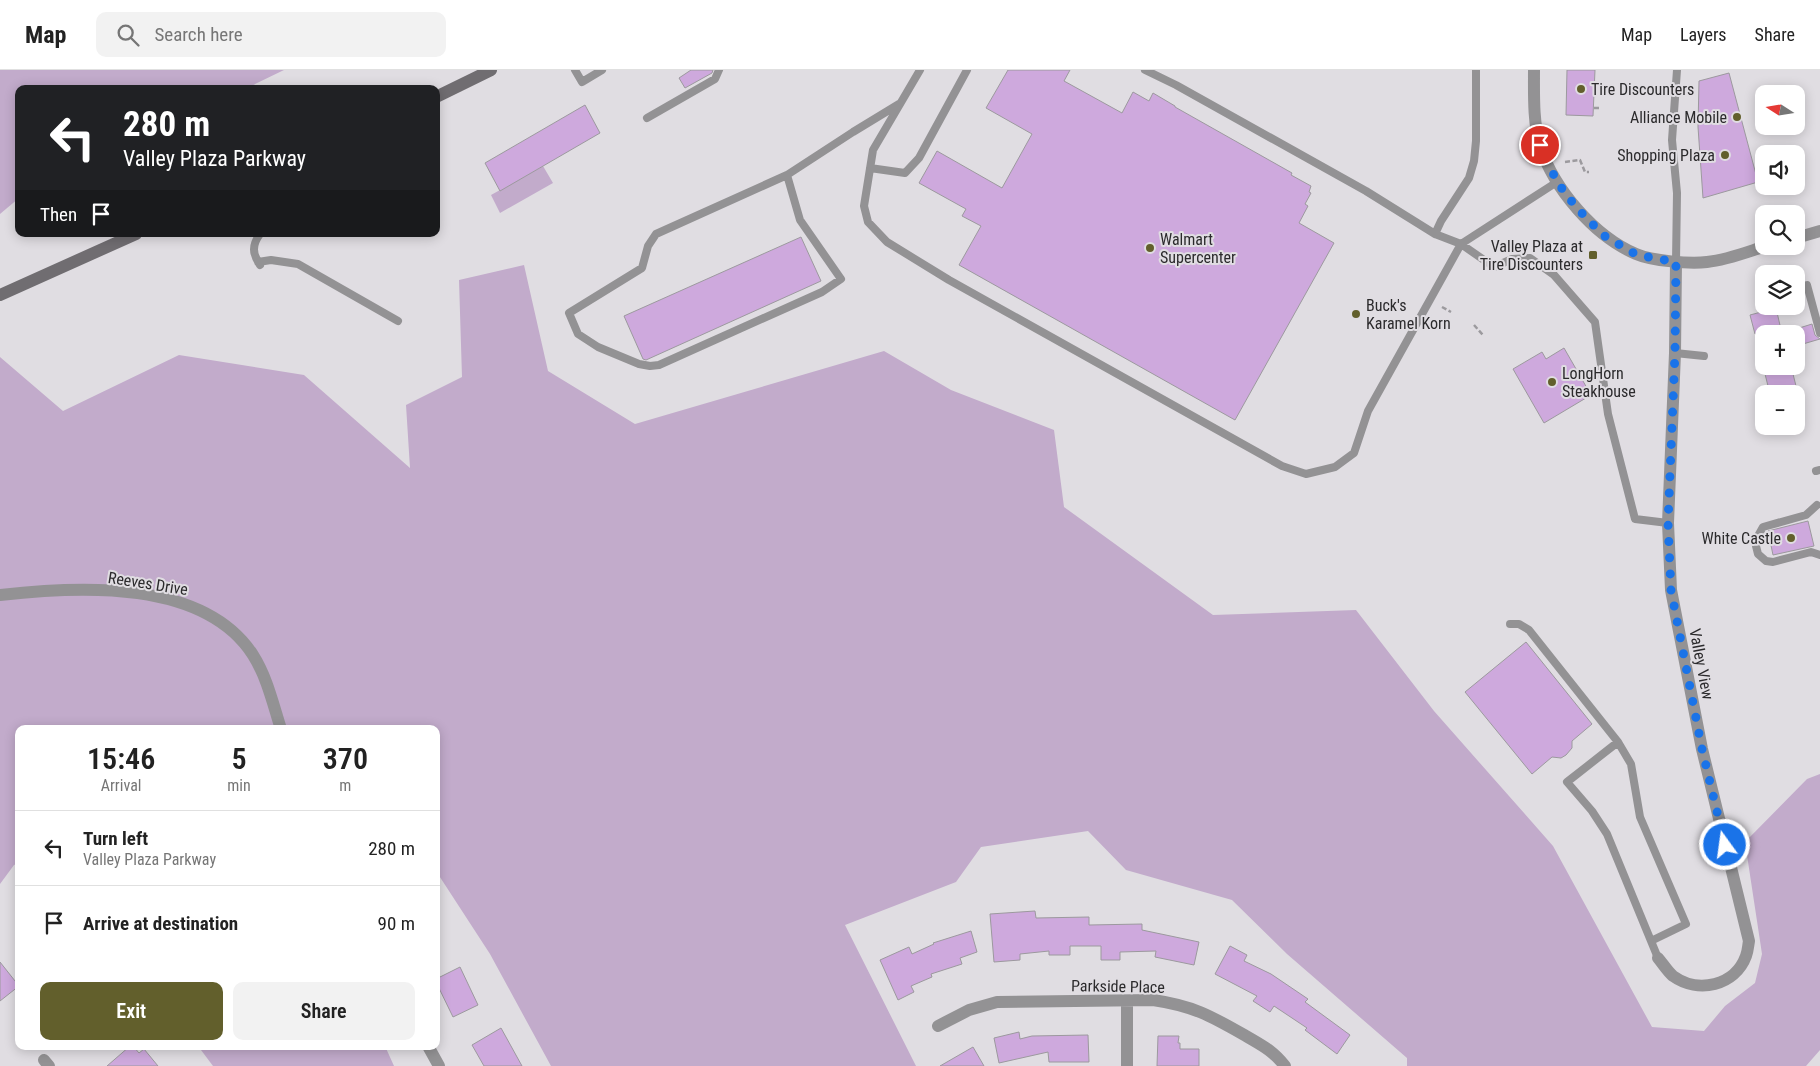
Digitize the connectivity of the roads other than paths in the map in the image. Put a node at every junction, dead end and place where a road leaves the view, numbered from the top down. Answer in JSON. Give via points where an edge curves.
{"nodes":[{"id":1,"x":491,"y":70,"type":"edge"},
{"id":2,"x":574,"y":70,"type":"edge"},
{"id":3,"x":602,"y":70,"type":"edge"},
{"id":4,"x":719,"y":70,"type":"edge"},
{"id":5,"x":920,"y":70,"type":"edge"},
{"id":6,"x":968,"y":70,"type":"edge"},
{"id":7,"x":1145,"y":70,"type":"edge"},
{"id":8,"x":1476,"y":70,"type":"edge"},
{"id":9,"x":1534,"y":70,"type":"edge"},
{"id":10,"x":1677,"y":70,"type":"edge"},
{"id":11,"x":440,"y":95,"type":"edge"},
{"id":12,"x":900,"y":103,"type":"junction"},
{"id":13,"x":647,"y":118,"type":"dead end"},
{"id":14,"x":870,"y":168,"type":"junction"},
{"id":15,"x":787,"y":175,"type":"junction"},
{"id":16,"x":1557,"y":182,"type":"junction"},
{"id":17,"x":1820,"y":231,"type":"edge"},
{"id":18,"x":1435,"y":234,"type":"junction"},
{"id":19,"x":1805,"y":235,"type":"edge"},
{"id":20,"x":129,"y":237,"type":"edge"},
{"id":21,"x":258,"y":237,"type":"edge"},
{"id":22,"x":1461,"y":244,"type":"junction"},
{"id":23,"x":1755,"y":249,"type":"edge"},
{"id":24,"x":1676,"y":262,"type":"junction"},
{"id":25,"x":1805,"y":286,"type":"edge"},
{"id":26,"x":0,"y":295,"type":"edge"},
{"id":27,"x":398,"y":321,"type":"dead end"},
{"id":28,"x":1820,"y":333,"type":"edge"},
{"id":29,"x":1675,"y":353,"type":"junction"},
{"id":30,"x":1704,"y":356,"type":"dead end"},
{"id":31,"x":1817,"y":505,"type":"dead end"},
{"id":32,"x":1668,"y":523,"type":"junction"},
{"id":33,"x":1820,"y":556,"type":"edge"},
{"id":34,"x":0,"y":595,"type":"edge"},
{"id":35,"x":1510,"y":624,"type":"dead end"},
{"id":36,"x":280,"y":725,"type":"edge"},
{"id":37,"x":1618,"y":742,"type":"junction"},
{"id":38,"x":1651,"y":941,"type":"junction"},
{"id":39,"x":1658,"y":958,"type":"joint"},
{"id":40,"x":1127,"y":1000,"type":"junction"},
{"id":41,"x":938,"y":1026,"type":"dead end"},
{"id":42,"x":430,"y":1050,"type":"edge"},
{"id":43,"x":439,"y":1066,"type":"edge"},
{"id":44,"x":1127,"y":1066,"type":"edge"},
{"id":45,"x":1285,"y":1066,"type":"edge"}],
"edges":[{"from":1,"to":11,"type":"main road"},
{"from":2,"to":3,"type":"lane","via":[[582,82]]},
{"from":4,"to":13,"type":"lane","via":[[715,79]]},
{"from":5,"to":12,"type":"lane"},
{"from":6,"to":14,"type":"lane","via":[[920,158],[905,173]]},
{"from":7,"to":18,"type":"lane","via":[[1366,191]]},
{"from":8,"to":18,"type":"lane","via":[[1474,161],[1469,178]]},
{"from":9,"to":16,"type":"street","via":[[1534,108],[1540,145]]},
{"from":10,"to":24,"type":"lane","via":[[1672,140],[1677,192]]},
{"from":12,"to":14,"type":"lane","via":[[873,150]]},
{"from":12,"to":15,"type":"lane"},
{"from":14,"to":22,"type":"lane","via":[[864,206],[868,222],[886,242],[1282,466],[1306,474],[1335,467],[1354,453],[1368,411]]},
{"from":15,"to":15,"type":"lane","via":[[656,234],[648,246],[642,268],[569,313],[578,334],[598,347],[639,364],[659,365],[822,292],[841,279],[800,220]]},
{"from":16,"to":22,"type":"lane"},
{"from":16,"to":24,"type":"street","via":[[1603,235],[1637,255]]},
{"from":17,"to":19,"type":"street"},
{"from":18,"to":22,"type":"lane"},
{"from":20,"to":26,"type":"main road"},
{"from":21,"to":27,"type":"lane","via":[[254,244],[254,256],[259,263],[271,260],[298,264]]},
{"from":22,"to":32,"type":"lane","via":[[1494,267],[1530,258],[1554,275],[1595,322],[1608,414],[1635,519]]},
{"from":23,"to":24,"type":"street","via":[[1708,262]]},
{"from":24,"to":29,"type":"street","name":"Valley View"},
{"from":25,"to":28,"type":"lane"},
{"from":29,"to":30,"type":"lane"},
{"from":29,"to":32,"type":"street","name":"Valley View"},
{"from":31,"to":33,"type":"lane","via":[[1806,514],[1763,527],[1756,546],[1758,554],[1766,561],[1811,552]]},
{"from":32,"to":39,"type":"street","name":"Valley View","via":[[1671,590],[1698,730],[1749,941],[1746,958],[1732,976],[1712,986],[1690,984],[1673,976]]},
{"from":34,"to":36,"type":"street","name":"Reeves Drive","via":[[57,590],[116,592],[171,600],[210,614],[235,632],[252,653],[268,686]]},
{"from":35,"to":37,"type":"lane","via":[[1519,624],[1529,630]]},
{"from":37,"to":38,"type":"lane","via":[[1631,764],[1640,817],[1686,924]]},
{"from":37,"to":38,"type":"lane","via":[[1567,782],[1608,834]]},
{"from":38,"to":39,"type":"lane"},
{"from":40,"to":41,"type":"street","name":"Parkside Place","via":[[997,1002],[969,1010]]},
{"from":40,"to":44,"type":"street"},
{"from":40,"to":45,"type":"street","name":"Parkside Place","via":[[1176,1004],[1210,1015],[1275,1053]]},
{"from":42,"to":43,"type":"street"}]}
